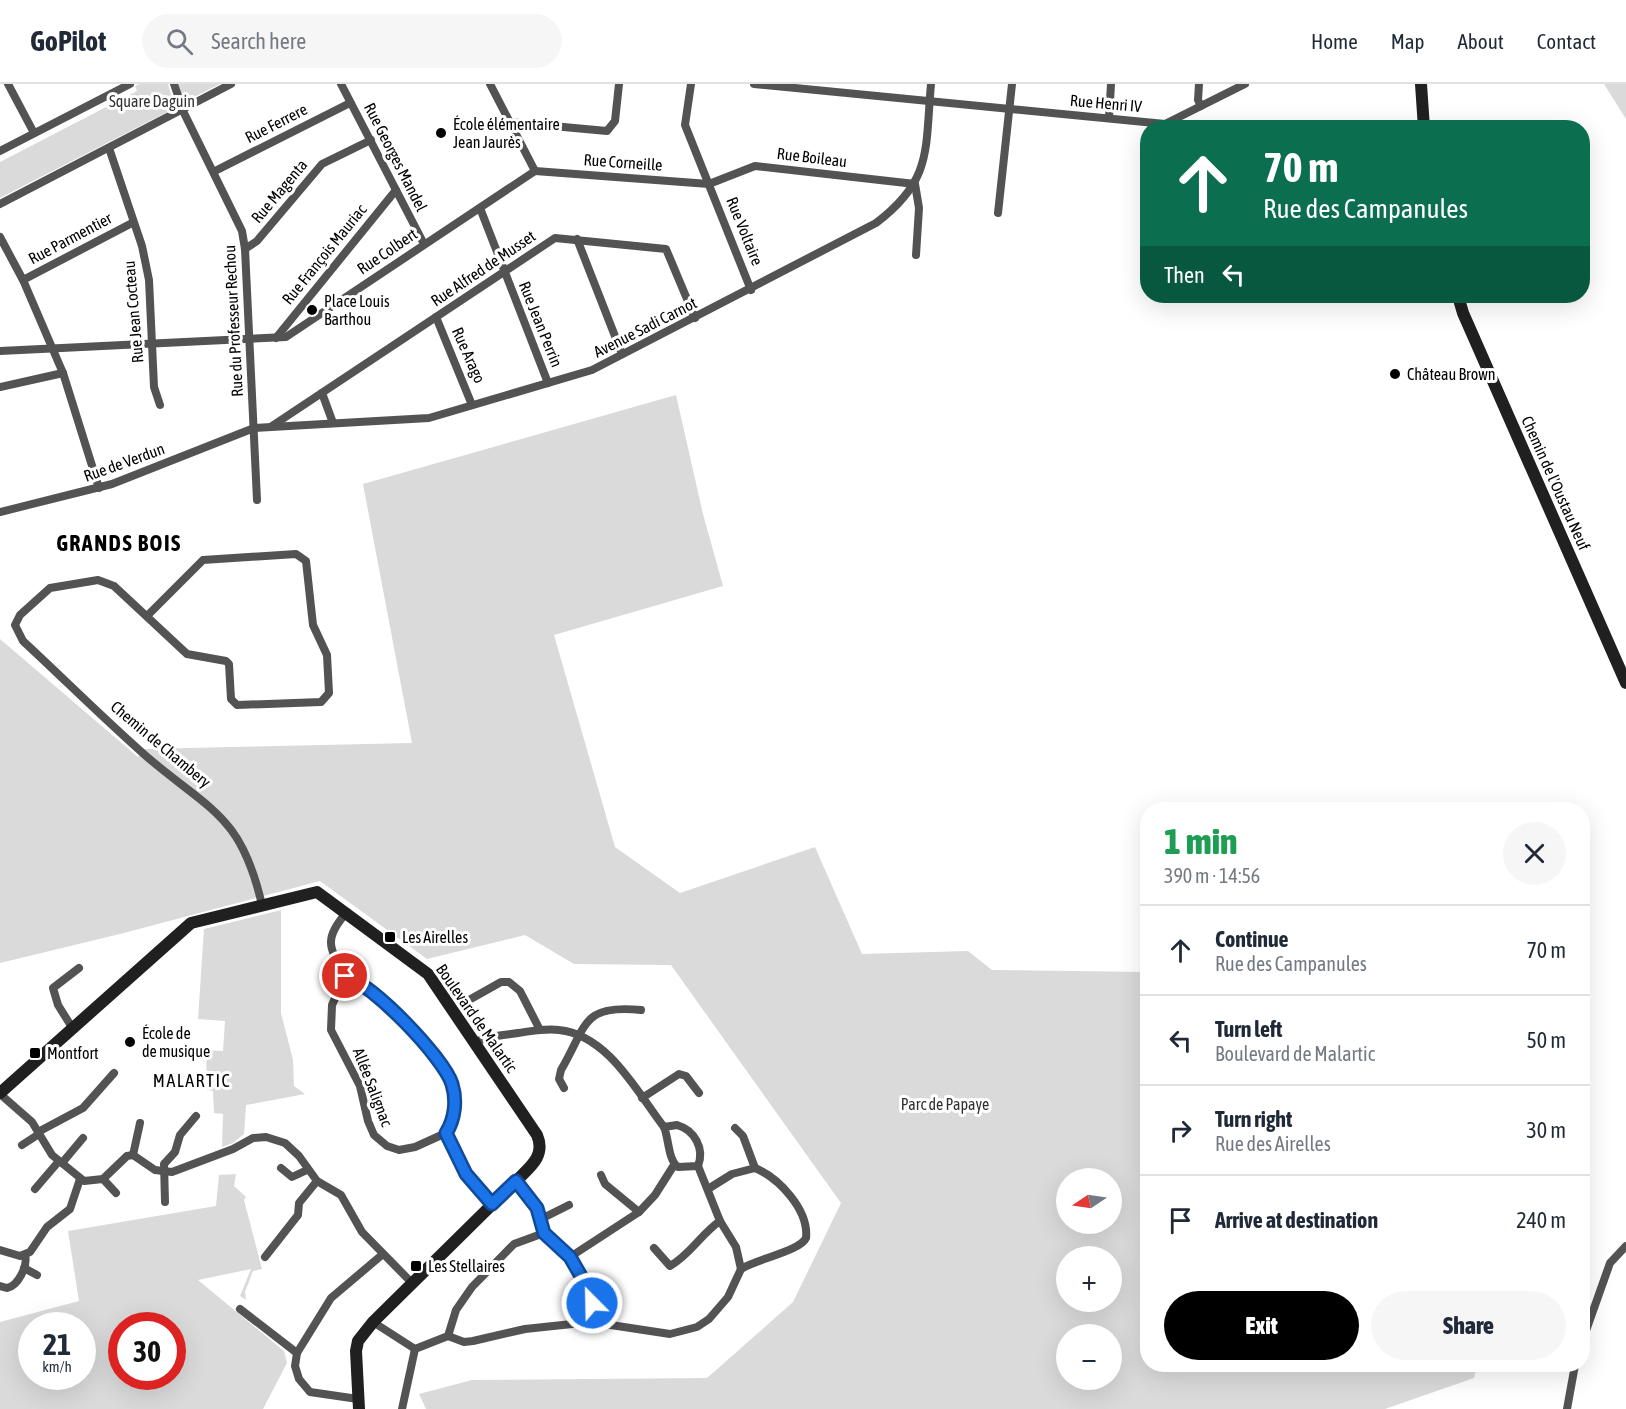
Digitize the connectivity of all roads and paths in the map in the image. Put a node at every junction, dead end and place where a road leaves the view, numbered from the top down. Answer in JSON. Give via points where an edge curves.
{"nodes":[{"id":1,"x":8,"y":84,"type":"edge"},
{"id":2,"x":130,"y":84,"type":"edge"},
{"id":3,"x":174,"y":84,"type":"edge"},
{"id":4,"x":231,"y":84,"type":"edge"},
{"id":5,"x":341,"y":84,"type":"edge"},
{"id":6,"x":490,"y":84,"type":"edge"},
{"id":7,"x":619,"y":84,"type":"edge"},
{"id":8,"x":691,"y":84,"type":"edge"},
{"id":9,"x":754,"y":84,"type":"edge"},
{"id":10,"x":931,"y":84,"type":"edge"},
{"id":11,"x":1012,"y":84,"type":"edge"},
{"id":12,"x":1111,"y":84,"type":"edge"},
{"id":13,"x":1199,"y":84,"type":"edge"},
{"id":14,"x":1245,"y":84,"type":"edge"},
{"id":15,"x":1421,"y":84,"type":"edge"},
{"id":16,"x":841,"y":88,"type":"edge"},
{"id":17,"x":930,"y":102,"type":"junction"},
{"id":18,"x":351,"y":103,"type":"junction"},
{"id":19,"x":1201,"y":106,"type":"junction"},
{"id":20,"x":183,"y":109,"type":"junction"},
{"id":21,"x":1010,"y":109,"type":"junction"},
{"id":22,"x":1109,"y":118,"type":"junction"},
{"id":23,"x":1173,"y":120,"type":"edge"},
{"id":24,"x":1423,"y":120,"type":"edge"},
{"id":25,"x":1140,"y":121,"type":"edge"},
{"id":26,"x":509,"y":122,"type":"junction"},
{"id":27,"x":34,"y":133,"type":"junction"},
{"id":28,"x":371,"y":140,"type":"junction"},
{"id":29,"x":109,"y":148,"type":"junction"},
{"id":30,"x":0,"y":151,"type":"edge"},
{"id":31,"x":215,"y":171,"type":"junction"},
{"id":32,"x":536,"y":171,"type":"junction"},
{"id":33,"x":709,"y":184,"type":"junction"},
{"id":34,"x":915,"y":184,"type":"junction"},
{"id":35,"x":396,"y":190,"type":"junction"},
{"id":36,"x":0,"y":204,"type":"edge"},
{"id":37,"x":480,"y":208,"type":"junction"},
{"id":38,"x":998,"y":213,"type":"dead end"},
{"id":39,"x":132,"y":223,"type":"junction"},
{"id":40,"x":0,"y":237,"type":"edge"},
{"id":41,"x":577,"y":239,"type":"junction"},
{"id":42,"x":424,"y":244,"type":"junction"},
{"id":43,"x":245,"y":249,"type":"junction"},
{"id":44,"x":916,"y":255,"type":"dead end"},
{"id":45,"x":504,"y":271,"type":"junction"},
{"id":46,"x":23,"y":280,"type":"junction"},
{"id":47,"x":751,"y":290,"type":"junction"},
{"id":48,"x":1460,"y":303,"type":"edge"},
{"id":49,"x":436,"y":316,"type":"junction"},
{"id":50,"x":695,"y":318,"type":"junction"},
{"id":51,"x":276,"y":338,"type":"junction"},
{"id":52,"x":249,"y":339,"type":"junction"},
{"id":53,"x":153,"y":344,"type":"junction"},
{"id":54,"x":53,"y":350,"type":"junction"},
{"id":55,"x":0,"y":351,"type":"edge"},
{"id":56,"x":622,"y":354,"type":"junction"},
{"id":57,"x":63,"y":373,"type":"junction"},
{"id":58,"x":548,"y":383,"type":"junction"},
{"id":59,"x":0,"y":387,"type":"edge"},
{"id":60,"x":322,"y":393,"type":"junction"},
{"id":61,"x":160,"y":405,"type":"dead end"},
{"id":62,"x":472,"y":405,"type":"junction"},
{"id":63,"x":333,"y":423,"type":"junction"},
{"id":64,"x":272,"y":426,"type":"junction"},
{"id":65,"x":254,"y":428,"type":"junction"},
{"id":66,"x":99,"y":488,"type":"junction"},
{"id":67,"x":257,"y":500,"type":"dead end"},
{"id":68,"x":0,"y":513,"type":"edge"},
{"id":69,"x":147,"y":616,"type":"junction"},
{"id":70,"x":1626,"y":682,"type":"edge"},
{"id":71,"x":262,"y":905,"type":"junction"},
{"id":72,"x":347,"y":912,"type":"junction"},
{"id":73,"x":80,"y":968,"type":"dead end"},
{"id":74,"x":345,"y":976,"type":"junction"},
{"id":75,"x":470,"y":1000,"type":"dead end"},
{"id":76,"x":641,"y":1010,"type":"dead end"},
{"id":77,"x":73,"y":1029,"type":"junction"},
{"id":78,"x":540,"y":1030,"type":"junction"},
{"id":79,"x":580,"y":1035,"type":"junction"},
{"id":80,"x":474,"y":1043,"type":"junction"},
{"id":81,"x":114,"y":1073,"type":"dead end"},
{"id":82,"x":564,"y":1088,"type":"dead end"},
{"id":83,"x":699,"y":1093,"type":"dead end"},
{"id":84,"x":0,"y":1094,"type":"edge"},
{"id":85,"x":642,"y":1098,"type":"junction"},
{"id":86,"x":195,"y":1116,"type":"dead end"},
{"id":87,"x":140,"y":1123,"type":"dead end"},
{"id":88,"x":663,"y":1127,"type":"junction"},
{"id":89,"x":735,"y":1128,"type":"dead end"},
{"id":90,"x":38,"y":1133,"type":"junction"},
{"id":91,"x":446,"y":1133,"type":"junction"},
{"id":92,"x":83,"y":1138,"type":"dead end"},
{"id":93,"x":22,"y":1144,"type":"dead end"},
{"id":94,"x":133,"y":1155,"type":"junction"},
{"id":95,"x":60,"y":1162,"type":"junction"},
{"id":96,"x":674,"y":1165,"type":"junction"},
{"id":97,"x":698,"y":1166,"type":"junction"},
{"id":98,"x":281,"y":1168,"type":"dead end"},
{"id":99,"x":755,"y":1168,"type":"junction"},
{"id":100,"x":307,"y":1170,"type":"junction"},
{"id":101,"x":164,"y":1172,"type":"junction"},
{"id":102,"x":601,"y":1175,"type":"dead end"},
{"id":103,"x":80,"y":1179,"type":"junction"},
{"id":104,"x":103,"y":1179,"type":"junction"},
{"id":105,"x":317,"y":1181,"type":"junction"},
{"id":106,"x":516,"y":1181,"type":"junction"},
{"id":107,"x":35,"y":1189,"type":"dead end"},
{"id":108,"x":708,"y":1189,"type":"junction"},
{"id":109,"x":116,"y":1193,"type":"dead end"},
{"id":110,"x":165,"y":1202,"type":"dead end"},
{"id":111,"x":492,"y":1204,"type":"junction"},
{"id":112,"x":569,"y":1205,"type":"dead end"},
{"id":113,"x":639,"y":1212,"type":"junction"},
{"id":114,"x":541,"y":1219,"type":"junction"},
{"id":115,"x":720,"y":1221,"type":"junction"},
{"id":116,"x":544,"y":1233,"type":"junction"},
{"id":117,"x":1626,"y":1246,"type":"edge"},
{"id":118,"x":654,"y":1248,"type":"dead end"},
{"id":119,"x":0,"y":1250,"type":"edge"},
{"id":120,"x":383,"y":1254,"type":"junction"},
{"id":121,"x":25,"y":1255,"type":"junction"},
{"id":122,"x":266,"y":1257,"type":"dead end"},
{"id":123,"x":570,"y":1257,"type":"junction"},
{"id":124,"x":24,"y":1268,"type":"junction"},
{"id":125,"x":741,"y":1269,"type":"junction"},
{"id":126,"x":37,"y":1275,"type":"dead end"},
{"id":127,"x":413,"y":1284,"type":"junction"},
{"id":128,"x":0,"y":1286,"type":"edge"},
{"id":129,"x":240,"y":1309,"type":"dead end"},
{"id":130,"x":1590,"y":1320,"type":"edge"},
{"id":131,"x":373,"y":1322,"type":"junction"},
{"id":132,"x":591,"y":1322,"type":"junction"},
{"id":133,"x":448,"y":1336,"type":"junction"},
{"id":134,"x":415,"y":1348,"type":"junction"},
{"id":135,"x":297,"y":1353,"type":"junction"},
{"id":136,"x":1574,"y":1372,"type":"edge"},
{"id":137,"x":359,"y":1404,"type":"edge"},
{"id":138,"x":402,"y":1409,"type":"edge"},
{"id":139,"x":1567,"y":1409,"type":"edge"}],
"edges":[{"from":1,"to":27,"type":"street"},
{"from":2,"to":27,"type":"street"},
{"from":3,"to":20,"type":"street","name":"Rue du Professeur Rechou"},
{"from":4,"to":20,"type":"street"},
{"from":5,"to":18,"type":"street","name":"Rue Georges Mandel"},
{"from":6,"to":26,"type":"street"},
{"from":7,"to":26,"type":"street","via":[[615,121],[608,131]]},
{"from":8,"to":33,"type":"street","name":"Rue Voltaire","via":[[685,125]]},
{"from":9,"to":16,"type":"street","name":"Rue Henri IV"},
{"from":10,"to":17,"type":"street","name":"Avenue Sadi Carnot"},
{"from":11,"to":21,"type":"street"},
{"from":12,"to":22,"type":"street"},
{"from":13,"to":19,"type":"street"},
{"from":14,"to":19,"type":"street"},
{"from":15,"to":24,"type":"street"},
{"from":16,"to":17,"type":"street","name":"Rue Henri IV"},
{"from":17,"to":21,"type":"street","name":"Rue Henri IV"},
{"from":17,"to":34,"type":"street","name":"Avenue Sadi Carnot","via":[[924,160]]},
{"from":18,"to":28,"type":"street","name":"Rue Georges Mandel"},
{"from":18,"to":31,"type":"street","name":"Rue Ferrere"},
{"from":19,"to":23,"type":"street","name":"Rue Henri IV"},
{"from":20,"to":29,"type":"street"},
{"from":20,"to":31,"type":"street","name":"Rue du Professeur Rechou"},
{"from":21,"to":22,"type":"street","name":"Rue Henri IV"},
{"from":21,"to":38,"type":"street"},
{"from":22,"to":25,"type":"street","name":"Rue Henri IV"},
{"from":26,"to":32,"type":"street"},
{"from":27,"to":30,"type":"street"},
{"from":28,"to":35,"type":"street","name":"Rue Georges Mandel"},
{"from":28,"to":43,"type":"street","name":"Rue Magenta","via":[[322,164],[257,241]]},
{"from":29,"to":36,"type":"street"},
{"from":29,"to":39,"type":"street","name":"Rue Jean Cocteau"},
{"from":31,"to":43,"type":"street","name":"Rue du Professeur Rechou","via":[[242,231]]},
{"from":32,"to":33,"type":"street","name":"Rue Corneille"},
{"from":32,"to":37,"type":"street","name":"Rue Colbert"},
{"from":33,"to":34,"type":"street","name":"Rue Boileau","via":[[755,166]]},
{"from":33,"to":47,"type":"street","name":"Rue Voltaire"},
{"from":34,"to":44,"type":"street","via":[[919,208]]},
{"from":34,"to":47,"type":"street","name":"Avenue Sadi Carnot","via":[[900,205],[876,223]]},
{"from":35,"to":42,"type":"street","name":"Rue Georges Mandel"},
{"from":35,"to":51,"type":"street","name":"Rue François Mauriac"},
{"from":37,"to":42,"type":"street","name":"Rue Colbert"},
{"from":37,"to":45,"type":"street","name":"Rue Jean Perrin"},
{"from":39,"to":46,"type":"street","name":"Rue Parmentier"},
{"from":39,"to":53,"type":"street","name":"Rue Jean Cocteau","via":[[149,280]]},
{"from":40,"to":46,"type":"street"},
{"from":41,"to":45,"type":"street","name":"Rue Alfred de Musset","via":[[555,238]]},
{"from":41,"to":50,"type":"street","name":"Rue Alfred de Musset","via":[[666,249]]},
{"from":41,"to":56,"type":"street"},
{"from":42,"to":51,"type":"street","name":"Rue Colbert","via":[[286,337]]},
{"from":43,"to":52,"type":"street","name":"Rue du Professeur Rechou"},
{"from":45,"to":49,"type":"street","name":"Rue Alfred de Musset"},
{"from":45,"to":58,"type":"street","name":"Rue Jean Perrin"},
{"from":46,"to":54,"type":"street"},
{"from":47,"to":50,"type":"street","name":"Avenue Sadi Carnot"},
{"from":48,"to":70,"type":"street","name":"Chemin de l'Oustau Neuf"},
{"from":49,"to":60,"type":"street","name":"Rue Alfred de Musset"},
{"from":49,"to":62,"type":"street","name":"Rue Arago"},
{"from":50,"to":56,"type":"street","name":"Avenue Sadi Carnot"},
{"from":51,"to":52,"type":"street","name":"Rue Colbert"},
{"from":52,"to":53,"type":"street","name":"Rue Colbert"},
{"from":52,"to":65,"type":"street","name":"Rue du Professeur Rechou"},
{"from":53,"to":54,"type":"street","name":"Rue Colbert"},
{"from":53,"to":61,"type":"street","name":"Rue Jean Cocteau","via":[[154,387]]},
{"from":54,"to":55,"type":"street","name":"Rue Colbert"},
{"from":54,"to":57,"type":"street"},
{"from":56,"to":58,"type":"street","name":"Avenue Sadi Carnot","via":[[592,370]]},
{"from":57,"to":59,"type":"street"},
{"from":57,"to":66,"type":"street"},
{"from":58,"to":62,"type":"street","name":"Avenue Sadi Carnot"},
{"from":60,"to":63,"type":"street"},
{"from":60,"to":64,"type":"street","name":"Rue Alfred de Musset"},
{"from":62,"to":63,"type":"street","name":"Avenue Sadi Carnot","via":[[429,418]]},
{"from":63,"to":64,"type":"street","name":"Avenue Sadi Carnot"},
{"from":64,"to":65,"type":"street","name":"Avenue Sadi Carnot"},
{"from":65,"to":66,"type":"street","name":"Rue de Verdun"},
{"from":65,"to":67,"type":"street","name":"Rue du Professeur Rechou"},
{"from":66,"to":68,"type":"street","name":"Rue de Verdun"},
{"from":69,"to":69,"type":"street","via":[[187,654],[226,661],[231,699],[237,705],[321,702],[328,696],[327,655],[313,624],[307,566],[301,555],[203,560]]},
{"from":69,"to":71,"type":"street","name":"Chemin de Chambery","via":[[110,584],[88,580],[50,588],[20,615],[15,625],[23,641],[119,731],[224,819],[247,852]]},
{"from":71,"to":72,"type":"street","name":"Boulevard de Malartic","via":[[317,892]]},
{"from":71,"to":77,"type":"street","name":"Boulevard de Malartic","via":[[191,923]]},
{"from":72,"to":74,"type":"street","via":[[330,941],[331,952]]},
{"from":72,"to":80,"type":"street","name":"Boulevard de Malartic","via":[[428,974]]},
{"from":73,"to":77,"type":"street","via":[[53,988]]},
{"from":74,"to":91,"type":"street","via":[[383,998],[448,1075],[455,1098],[451,1126]]},
{"from":74,"to":91,"type":"street","name":"Allée Salignac","via":[[332,1005],[331,1030],[360,1086],[374,1135],[399,1150]]},
{"from":75,"to":78,"type":"street","via":[[501,982],[509,982],[520,991]]},
{"from":76,"to":79,"type":"street","via":[[614,1007],[593,1016]]},
{"from":77,"to":84,"type":"street","name":"Boulevard de Malartic"},
{"from":78,"to":79,"type":"street","via":[[558,1029]]},
{"from":78,"to":80,"type":"street"},
{"from":79,"to":82,"type":"street","via":[[561,1070],[559,1079]]},
{"from":79,"to":85,"type":"street","via":[[597,1044]]},
{"from":80,"to":106,"type":"street","name":"Boulevard de Malartic","via":[[541,1146],[537,1159]]},
{"from":81,"to":90,"type":"street","via":[[83,1108]]},
{"from":83,"to":85,"type":"street","via":[[686,1076],[679,1074]]},
{"from":84,"to":90,"type":"street","via":[[32,1122]]},
{"from":85,"to":88,"type":"street"},
{"from":86,"to":101,"type":"street","via":[[180,1135],[176,1152],[164,1164]]},
{"from":87,"to":94,"type":"street"},
{"from":88,"to":96,"type":"street"},
{"from":88,"to":97,"type":"street","via":[[677,1125],[691,1130],[698,1148]]},
{"from":89,"to":99,"type":"street","via":[[743,1136]]},
{"from":90,"to":93,"type":"street"},
{"from":90,"to":95,"type":"street","via":[[46,1149]]},
{"from":91,"to":111,"type":"street","via":[[466,1174]]},
{"from":92,"to":95,"type":"street"},
{"from":94,"to":101,"type":"street","via":[[148,1167]]},
{"from":94,"to":104,"type":"street","via":[[120,1160]]},
{"from":95,"to":103,"type":"street"},
{"from":95,"to":107,"type":"street"},
{"from":96,"to":97,"type":"street"},
{"from":96,"to":113,"type":"street","via":[[655,1196]]},
{"from":97,"to":108,"type":"street"},
{"from":98,"to":100,"type":"street","via":[[292,1177]]},
{"from":99,"to":108,"type":"street","via":[[732,1174]]},
{"from":99,"to":125,"type":"street","via":[[774,1179],[797,1207],[806,1225],[806,1238],[792,1250]]},
{"from":100,"to":101,"type":"street","via":[[291,1147],[260,1137]]},
{"from":100,"to":105,"type":"street"},
{"from":101,"to":110,"type":"street"},
{"from":102,"to":113,"type":"street","via":[[605,1184]]},
{"from":103,"to":104,"type":"street"},
{"from":103,"to":121,"type":"street","via":[[70,1209],[47,1227]]},
{"from":104,"to":109,"type":"street"},
{"from":105,"to":120,"type":"street","via":[[340,1195],[362,1232]]},
{"from":105,"to":122,"type":"street","via":[[299,1203],[298,1215]]},
{"from":106,"to":111,"type":"street","name":"Boulevard de Malartic"},
{"from":106,"to":114,"type":"street","via":[[533,1201]]},
{"from":108,"to":115,"type":"street"},
{"from":111,"to":127,"type":"street","name":"Boulevard de Malartic"},
{"from":112,"to":114,"type":"street"},
{"from":113,"to":123,"type":"street"},
{"from":114,"to":116,"type":"street"},
{"from":115,"to":118,"type":"street","via":[[670,1266]]},
{"from":115,"to":125,"type":"street","via":[[736,1246]]},
{"from":116,"to":123,"type":"street"},
{"from":116,"to":133,"type":"street","via":[[514,1244],[472,1287],[456,1310]]},
{"from":117,"to":130,"type":"street","via":[[1611,1263]]},
{"from":119,"to":121,"type":"street"},
{"from":120,"to":127,"type":"street"},
{"from":120,"to":135,"type":"street","via":[[331,1298]]},
{"from":121,"to":124,"type":"street"},
{"from":123,"to":132,"type":"street","via":[[591,1297]]},
{"from":124,"to":126,"type":"street"},
{"from":124,"to":128,"type":"street","via":[[12,1287]]},
{"from":125,"to":132,"type":"street","via":[[729,1297],[717,1312],[683,1332],[655,1334]]},
{"from":127,"to":131,"type":"street","name":"Boulevard de Malartic"},
{"from":129,"to":135,"type":"street"},
{"from":131,"to":134,"type":"street"},
{"from":131,"to":137,"type":"street","name":"Boulevard de Malartic","via":[[358,1341],[356,1351]]},
{"from":132,"to":133,"type":"street","via":[[525,1329],[464,1342]]},
{"from":133,"to":134,"type":"street"},
{"from":134,"to":138,"type":"street"},
{"from":135,"to":137,"type":"street","via":[[299,1379],[310,1392]]},
{"from":136,"to":139,"type":"street"}]}
